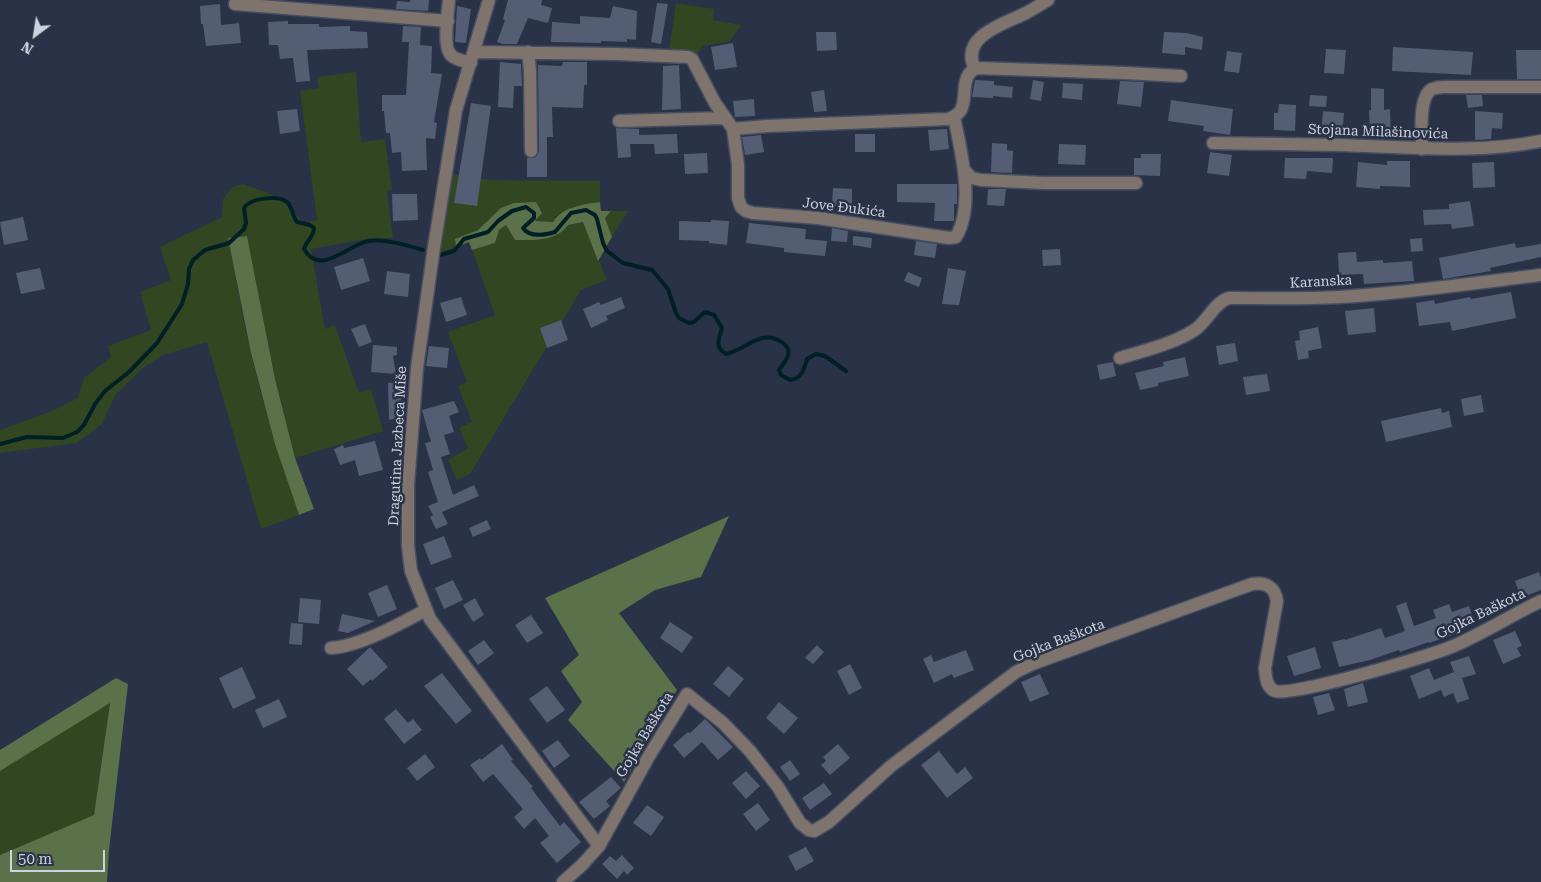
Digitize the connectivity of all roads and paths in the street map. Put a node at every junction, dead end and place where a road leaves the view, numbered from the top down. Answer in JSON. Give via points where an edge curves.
{"nodes":[{"id":1,"x":449,"y":0,"type":"edge"},
{"id":2,"x":489,"y":0,"type":"edge"},
{"id":3,"x":1048,"y":0,"type":"edge"},
{"id":4,"x":235,"y":4,"type":"dead end"},
{"id":5,"x":448,"y":21,"type":"junction"},
{"id":6,"x":528,"y":52,"type":"junction"},
{"id":7,"x":473,"y":57,"type":"junction"},
{"id":8,"x":975,"y":69,"type":"junction"},
{"id":9,"x":1181,"y":76,"type":"dead end"},
{"id":10,"x":1541,"y":87,"type":"edge"},
{"id":11,"x":954,"y":117,"type":"junction"},
{"id":12,"x":724,"y":118,"type":"junction"},
{"id":13,"x":619,"y":121,"type":"dead end"},
{"id":14,"x":733,"y":129,"type":"junction"},
{"id":15,"x":1541,"y":141,"type":"edge"},
{"id":16,"x":1213,"y":143,"type":"dead end"},
{"id":17,"x":1422,"y":149,"type":"junction"},
{"id":18,"x":530,"y":151,"type":"dead end"},
{"id":19,"x":965,"y":171,"type":"junction"},
{"id":20,"x":1136,"y":183,"type":"dead end"},
{"id":21,"x":1541,"y":274,"type":"edge"},
{"id":22,"x":1120,"y":358,"type":"dead end"},
{"id":23,"x":1541,"y":601,"type":"edge"},
{"id":24,"x":426,"y":610,"type":"junction"},
{"id":25,"x":331,"y":648,"type":"dead end"},
{"id":26,"x":599,"y":846,"type":"junction"},
{"id":27,"x":563,"y":882,"type":"edge"}],
"edges":[{"from":1,"to":5,"type":"street"},
{"from":2,"to":7,"type":"street","name":"Dragutina Jazbeca Miše"},
{"from":3,"to":8,"type":"street","via":[[977,40],[972,49]]},
{"from":4,"to":5,"type":"street"},
{"from":5,"to":7,"type":"street","via":[[446,37],[450,54],[454,58]]},
{"from":6,"to":7,"type":"street"},
{"from":6,"to":12,"type":"street","via":[[688,57]]},
{"from":6,"to":18,"type":"street"},
{"from":7,"to":24,"type":"street","name":"Dragutina Jazbeca Miše","via":[[456,110],[417,368],[408,485],[408,546],[411,571]]},
{"from":8,"to":9,"type":"street"},
{"from":8,"to":11,"type":"street","via":[[968,74],[962,109]]},
{"from":10,"to":17,"type":"street","via":[[1432,89],[1423,104]]},
{"from":11,"to":14,"type":"street"},
{"from":11,"to":19,"type":"street","name":"Jove Đukića"},
{"from":12,"to":13,"type":"street"},
{"from":12,"to":14,"type":"street"},
{"from":14,"to":19,"type":"street","name":"Jove Đukića","via":[[738,198],[741,207],[753,213],[818,218],[956,237],[965,206]]},
{"from":15,"to":17,"type":"street","name":"Stojana Milašinovića","via":[[1486,149]]},
{"from":16,"to":17,"type":"street","name":"Stojana Milašinovića"},
{"from":19,"to":20,"type":"street","via":[[972,178],[981,180]]},
{"from":21,"to":22,"type":"street","name":"Karanska","via":[[1341,297],[1229,298],[1220,303],[1195,330]]},
{"from":23,"to":26,"type":"street","name":"Gojka Baškota","via":[[1455,646],[1356,676],[1284,692],[1267,684],[1265,668],[1276,596],[1266,584],[1252,584],[1016,672],[891,766],[829,822],[814,831],[800,823],[750,751],[723,723],[687,694]]},
{"from":24,"to":25,"type":"street","via":[[346,647]]},
{"from":24,"to":26,"type":"street","name":"Dragutina Jazbeca Miše"},
{"from":26,"to":27,"type":"street"}]}
